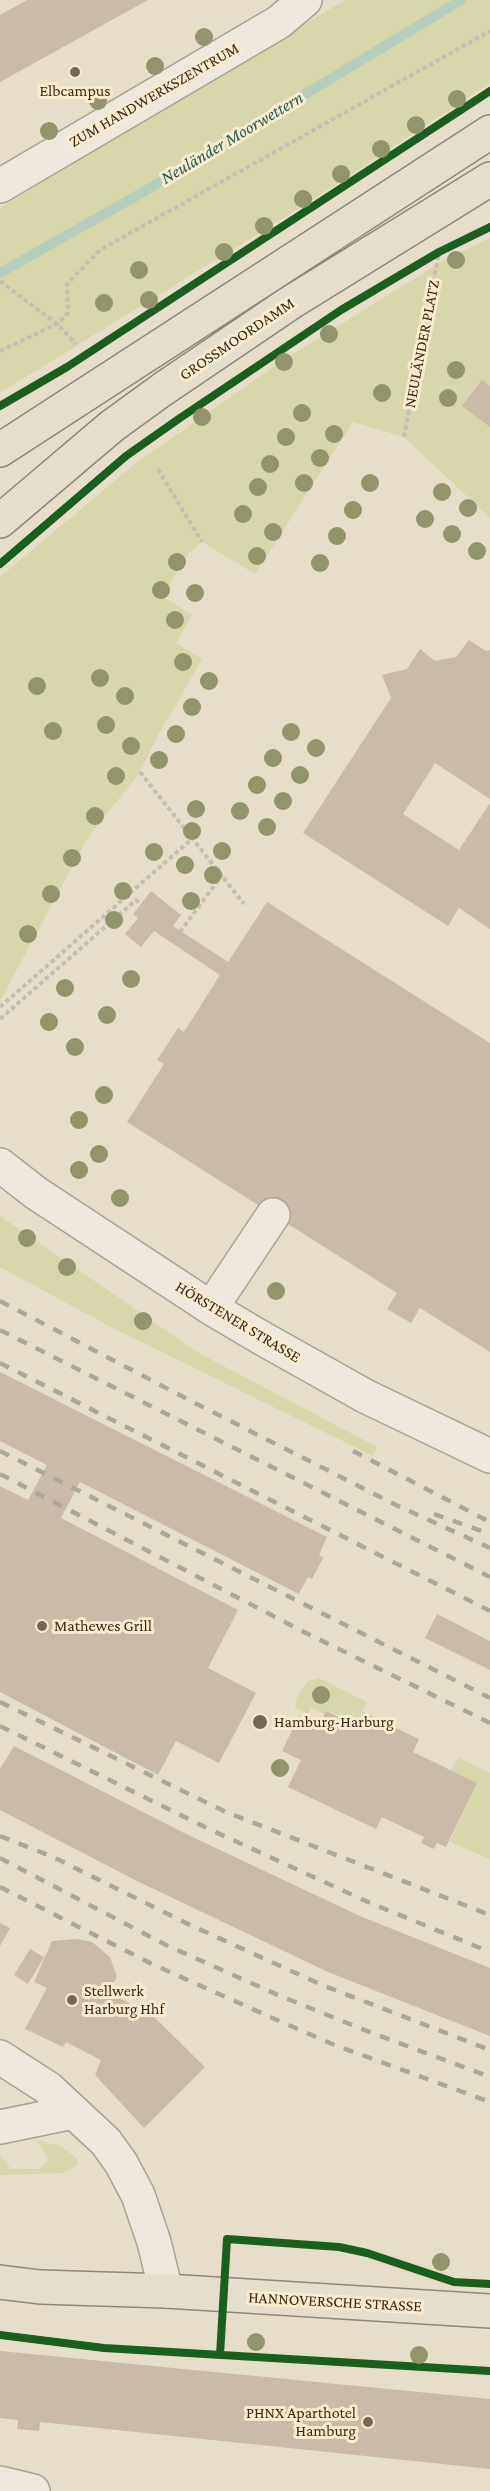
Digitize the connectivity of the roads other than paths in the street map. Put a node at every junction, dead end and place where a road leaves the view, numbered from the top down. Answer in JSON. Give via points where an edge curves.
{"nodes":[{"id":1,"x":305,"y":0,"type":"edge"},
{"id":2,"x":490,"y":132,"type":"edge"},
{"id":3,"x":490,"y":179,"type":"edge"},
{"id":4,"x":0,"y":186,"type":"edge"},
{"id":5,"x":0,"y":450,"type":"edge"},
{"id":6,"x":0,"y":521,"type":"edge"},
{"id":7,"x":0,"y":1165,"type":"edge"},
{"id":8,"x":273,"y":1215,"type":"dead end"},
{"id":9,"x":211,"y":1308,"type":"junction"},
{"id":10,"x":490,"y":1456,"type":"edge"},
{"id":11,"x":0,"y":2057,"type":"edge"},
{"id":12,"x":73,"y":2112,"type":"junction"},
{"id":13,"x":0,"y":2127,"type":"edge"},
{"id":14,"x":0,"y":2282,"type":"edge"},
{"id":15,"x":166,"y":2292,"type":"junction"},
{"id":16,"x":490,"y":2311,"type":"edge"},
{"id":17,"x":0,"y":2483,"type":"edge"},
{"id":18,"x":33,"y":2491,"type":"edge"}],
"edges":[{"from":1,"to":4,"type":"street","name":"ZUM HANDWERKSZENTRUM","via":[[279,22]]},
{"from":2,"to":5,"type":"main road"},
{"from":3,"to":6,"type":"main road","name":"GROSSMOORDAMM","via":[[290,303],[163,389],[112,426]]},
{"from":7,"to":9,"type":"street","name":"HÖRSTENER STRASSE"},
{"from":8,"to":9,"type":"street"},
{"from":9,"to":10,"type":"street","name":"HÖRSTENER STRASSE","via":[[365,1396]]},
{"from":11,"to":12,"type":"street","via":[[48,2088]]},
{"from":12,"to":13,"type":"street"},
{"from":12,"to":15,"type":"street","via":[[106,2142],[138,2195]]},
{"from":14,"to":15,"type":"main road","name":"HANNOVERSCHE STRASSE"},
{"from":15,"to":16,"type":"main road","name":"HANNOVERSCHE STRASSE"},
{"from":17,"to":18,"type":"street"}]}
